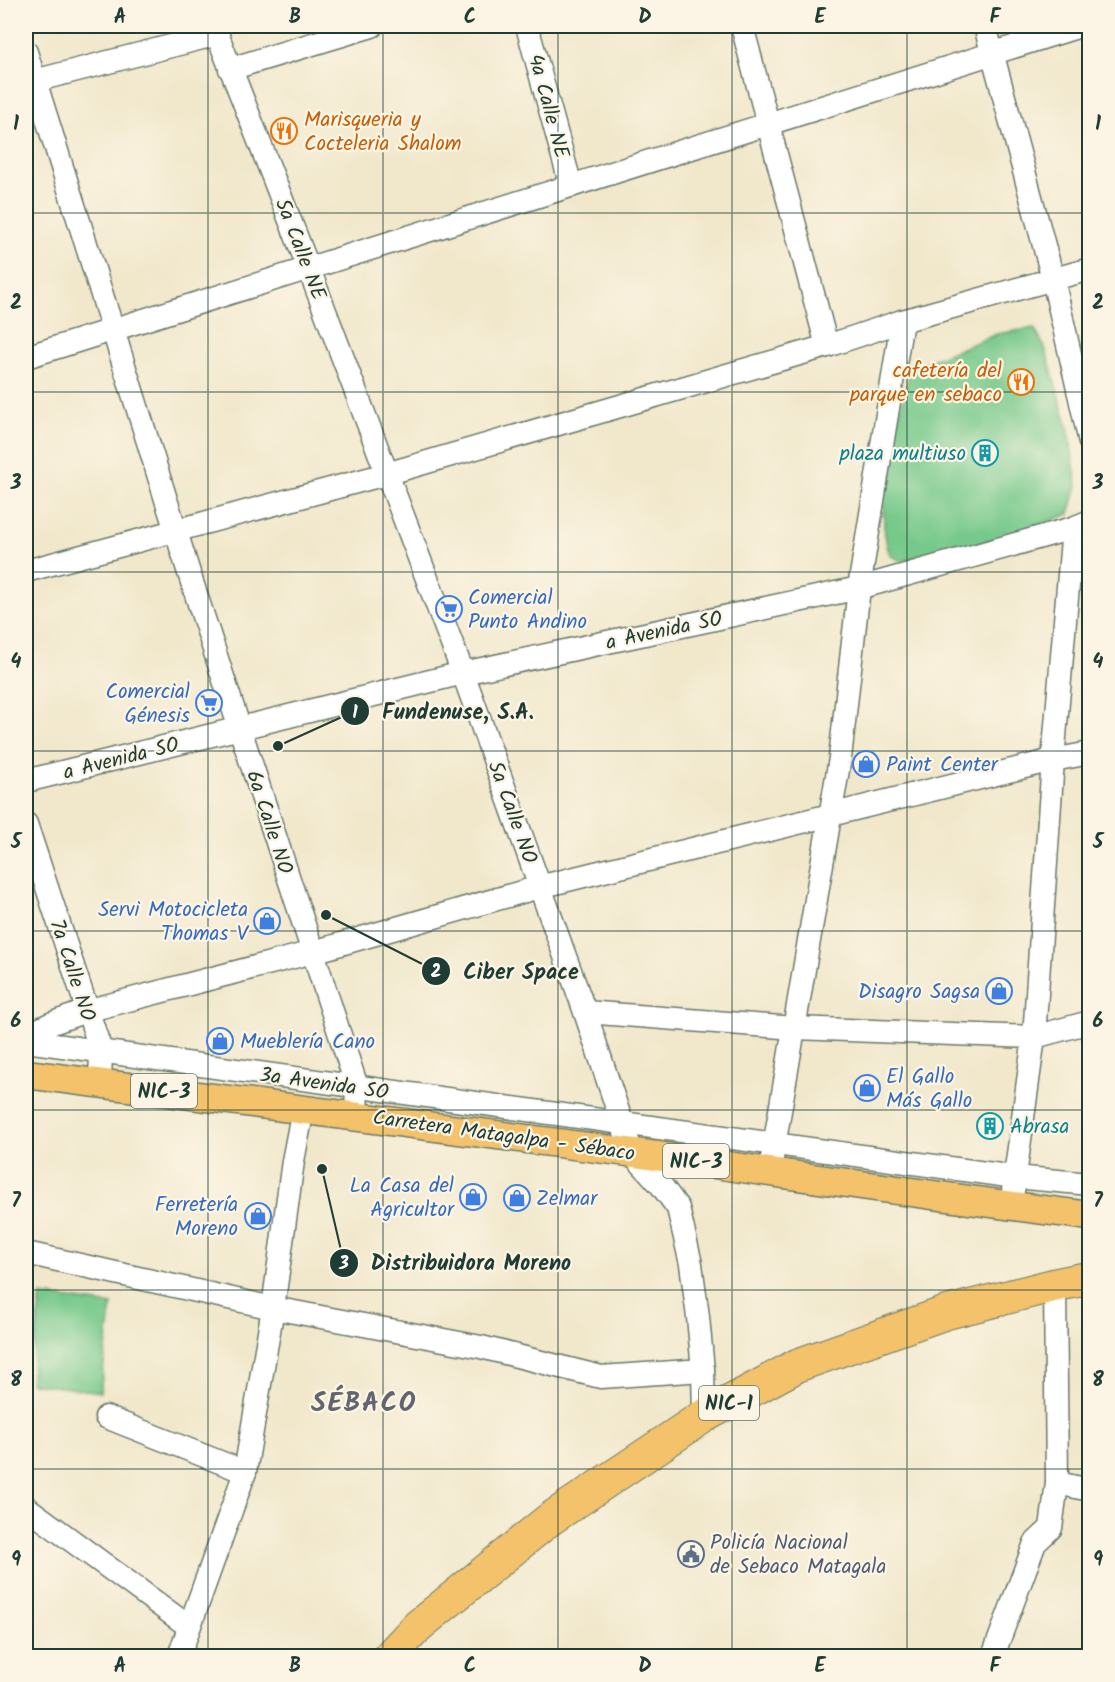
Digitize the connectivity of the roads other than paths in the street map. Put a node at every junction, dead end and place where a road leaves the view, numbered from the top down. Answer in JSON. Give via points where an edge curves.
{"nodes":[{"id":1,"x":372,"y":26,"type":"edge"},
{"id":2,"x":527,"y":26,"type":"edge"},
{"id":3,"x":742,"y":26,"type":"edge"},
{"id":4,"x":986,"y":26,"type":"edge"},
{"id":5,"x":1080,"y":26,"type":"edge"},
{"id":6,"x":216,"y":30,"type":"edge"},
{"id":7,"x":26,"y":52,"type":"edge"},
{"id":8,"x":993,"y":53,"type":"junction"},
{"id":9,"x":230,"y":69,"type":"junction"},
{"id":10,"x":30,"y":82,"type":"edge"},
{"id":11,"x":768,"y":124,"type":"junction"},
{"id":12,"x":571,"y":186,"type":"junction"},
{"id":13,"x":309,"y":269,"type":"junction"},
{"id":14,"x":1089,"y":269,"type":"edge"},
{"id":15,"x":1053,"y":279,"type":"junction"},
{"id":16,"x":902,"y":321,"type":"junction"},
{"id":17,"x":113,"y":330,"type":"junction"},
{"id":18,"x":827,"y":346,"type":"junction"},
{"id":19,"x":26,"y":357,"type":"edge"},
{"id":20,"x":1089,"y":442,"type":"edge"},
{"id":21,"x":386,"y":474,"type":"junction"},
{"id":22,"x":1081,"y":525,"type":"edge"},
{"id":23,"x":175,"y":530,"type":"junction"},
{"id":24,"x":26,"y":571,"type":"edge"},
{"id":25,"x":860,"y":588,"type":"junction"},
{"id":26,"x":463,"y":673,"type":"junction"},
{"id":27,"x":239,"y":728,"type":"junction"},
{"id":28,"x":1089,"y":753,"type":"edge"},
{"id":29,"x":1053,"y":760,"type":"junction"},
{"id":30,"x":26,"y":781,"type":"edge"},
{"id":31,"x":830,"y":816,"type":"junction"},
{"id":32,"x":26,"y":824,"type":"edge"},
{"id":33,"x":539,"y":887,"type":"junction"},
{"id":34,"x":313,"y":952,"type":"junction"},
{"id":35,"x":86,"y":1011,"type":"junction"},
{"id":36,"x":585,"y":1012,"type":"junction"},
{"id":37,"x":1089,"y":1022,"type":"edge"},
{"id":38,"x":795,"y":1028,"type":"junction"},
{"id":39,"x":1034,"y":1037,"type":"junction"},
{"id":40,"x":26,"y":1039,"type":"edge"},
{"id":41,"x":100,"y":1051,"type":"junction"},
{"id":42,"x":26,"y":1074,"type":"edge"},
{"id":43,"x":100,"y":1083,"type":"junction"},
{"id":44,"x":357,"y":1087,"type":"junction"},
{"id":45,"x":303,"y":1109,"type":"junction"},
{"id":46,"x":356,"y":1115,"type":"junction"},
{"id":47,"x":622,"y":1124,"type":"junction"},
{"id":48,"x":632,"y":1153,"type":"junction"},
{"id":49,"x":772,"y":1158,"type":"junction"},
{"id":50,"x":1014,"y":1178,"type":"junction"},
{"id":51,"x":1089,"y":1184,"type":"edge"},
{"id":52,"x":1011,"y":1207,"type":"junction"},
{"id":53,"x":1089,"y":1216,"type":"edge"},
{"id":54,"x":26,"y":1253,"type":"edge"},
{"id":55,"x":1089,"y":1278,"type":"edge"},
{"id":56,"x":1055,"y":1285,"type":"junction"},
{"id":57,"x":273,"y":1308,"type":"junction"},
{"id":58,"x":703,"y":1370,"type":"junction"},
{"id":59,"x":704,"y":1416,"type":"junction"},
{"id":60,"x":106,"y":1417,"type":"dead end"},
{"id":61,"x":245,"y":1472,"type":"junction"},
{"id":62,"x":1057,"y":1483,"type":"junction"},
{"id":63,"x":1089,"y":1490,"type":"edge"},
{"id":64,"x":26,"y":1507,"type":"edge"},
{"id":65,"x":188,"y":1626,"type":"junction"},
{"id":66,"x":178,"y":1656,"type":"edge"},
{"id":67,"x":390,"y":1656,"type":"edge"},
{"id":68,"x":993,"y":1656,"type":"edge"}],
"edges":[{"from":1,"to":9,"type":"street"},
{"from":2,"to":12,"type":"street","name":"4a Calle NE"},
{"from":3,"to":11,"type":"street"},
{"from":4,"to":8,"type":"street"},
{"from":5,"to":8,"type":"street"},
{"from":6,"to":9,"type":"street","name":"5a Calle NE"},
{"from":6,"to":10,"type":"street"},
{"from":7,"to":10,"type":"street","name":"6a Calle NO"},
{"from":8,"to":11,"type":"street"},
{"from":8,"to":15,"type":"street"},
{"from":9,"to":13,"type":"street","name":"5a Calle NE"},
{"from":10,"to":17,"type":"street","name":"6a Calle NO"},
{"from":11,"to":12,"type":"street"},
{"from":11,"to":18,"type":"street"},
{"from":12,"to":13,"type":"street"},
{"from":13,"to":17,"type":"street"},
{"from":13,"to":21,"type":"street","name":"5a Calle NE"},
{"from":14,"to":15,"type":"street"},
{"from":15,"to":16,"type":"street"},
{"from":15,"to":20,"type":"street"},
{"from":16,"to":18,"type":"street"},
{"from":16,"to":25,"type":"street"},
{"from":17,"to":19,"type":"street"},
{"from":17,"to":23,"type":"street","name":"6a Calle NO"},
{"from":18,"to":21,"type":"street"},
{"from":21,"to":23,"type":"street"},
{"from":21,"to":26,"type":"street","name":"5a Calle NO"},
{"from":22,"to":25,"type":"street","name":"a Avenida SO"},
{"from":22,"to":29,"type":"street"},
{"from":23,"to":24,"type":"street"},
{"from":23,"to":27,"type":"street","name":"6a Calle NO"},
{"from":25,"to":26,"type":"street","name":"a Avenida SO"},
{"from":25,"to":31,"type":"street"},
{"from":26,"to":27,"type":"street","name":"a Avenida SO"},
{"from":26,"to":33,"type":"street","name":"5a Calle NO"},
{"from":27,"to":30,"type":"street","name":"a Avenida SO"},
{"from":27,"to":34,"type":"street","name":"6a Calle NO"},
{"from":28,"to":29,"type":"street"},
{"from":29,"to":31,"type":"street"},
{"from":29,"to":39,"type":"street"},
{"from":31,"to":33,"type":"street"},
{"from":31,"to":38,"type":"street"},
{"from":32,"to":35,"type":"street","name":"7a Calle NO"},
{"from":33,"to":34,"type":"street"},
{"from":33,"to":36,"type":"street","name":"5a Calle NO"},
{"from":34,"to":35,"type":"street"},
{"from":34,"to":44,"type":"street","name":"6a Calle NO"},
{"from":35,"to":40,"type":"street","via":[[50,1024]]},
{"from":35,"to":41,"type":"street","name":"7a Calle NO"},
{"from":36,"to":38,"type":"street"},
{"from":36,"to":47,"type":"street","name":"5a Calle NO"},
{"from":37,"to":39,"type":"street"},
{"from":38,"to":39,"type":"street"},
{"from":38,"to":49,"type":"street"},
{"from":39,"to":50,"type":"street"},
{"from":40,"to":41,"type":"street","name":"3a Avenida SO"},
{"from":41,"to":43,"type":"street","name":"7a Calle NO"},
{"from":41,"to":44,"type":"street","name":"3a Avenida SO"},
{"from":42,"to":43,"type":"main road","name":"Carretera Matagalpa - Sébaco","number":"NIC-3"},
{"from":43,"to":45,"type":"main road","name":"Carretera Matagalpa - Sébaco","number":"NIC-3"},
{"from":44,"to":46,"type":"street","name":"6a Calle NO"},
{"from":44,"to":47,"type":"street","name":"3a Avenida SO"},
{"from":45,"to":46,"type":"main road","name":"Carretera Matagalpa - Sébaco","number":"NIC-3"},
{"from":45,"to":57,"type":"street"},
{"from":46,"to":48,"type":"main road","name":"Carretera Matagalpa - Sébaco","number":"NIC-3"},
{"from":47,"to":48,"type":"street","name":"5a Calle NO"},
{"from":47,"to":49,"type":"street","name":"3a Avenida SO"},
{"from":48,"to":49,"type":"main road","name":"Carretera Matagalpa - Sébaco","number":"NIC-3"},
{"from":48,"to":58,"type":"street","via":[[678,1208],[691,1264]]},
{"from":49,"to":50,"type":"street","name":"3a Avenida SO"},
{"from":49,"to":52,"type":"main road","name":"Carretera Matagalpa - Sébaco","number":"NIC-3"},
{"from":50,"to":51,"type":"street","name":"3a Avenida SO"},
{"from":50,"to":52,"type":"street"},
{"from":52,"to":53,"type":"main road","name":"Carretera Matagalpa - Sébaco","number":"NIC-3"},
{"from":54,"to":57,"type":"street"},
{"from":55,"to":56,"type":"highway","number":"NIC-1"},
{"from":56,"to":59,"type":"highway","number":"NIC-1","via":[[945,1313],[798,1365]]},
{"from":56,"to":62,"type":"street"},
{"from":57,"to":58,"type":"street","via":[[481,1347],[601,1377]]},
{"from":57,"to":61,"type":"street"},
{"from":58,"to":59,"type":"street"},
{"from":59,"to":67,"type":"highway","number":"NIC-1","via":[[550,1519],[418,1626]]},
{"from":60,"to":61,"type":"street"},
{"from":61,"to":65,"type":"street"},
{"from":62,"to":63,"type":"street"},
{"from":62,"to":68,"type":"street","via":[[1051,1528],[1035,1543]]},
{"from":64,"to":65,"type":"street"},
{"from":65,"to":66,"type":"street"}]}
